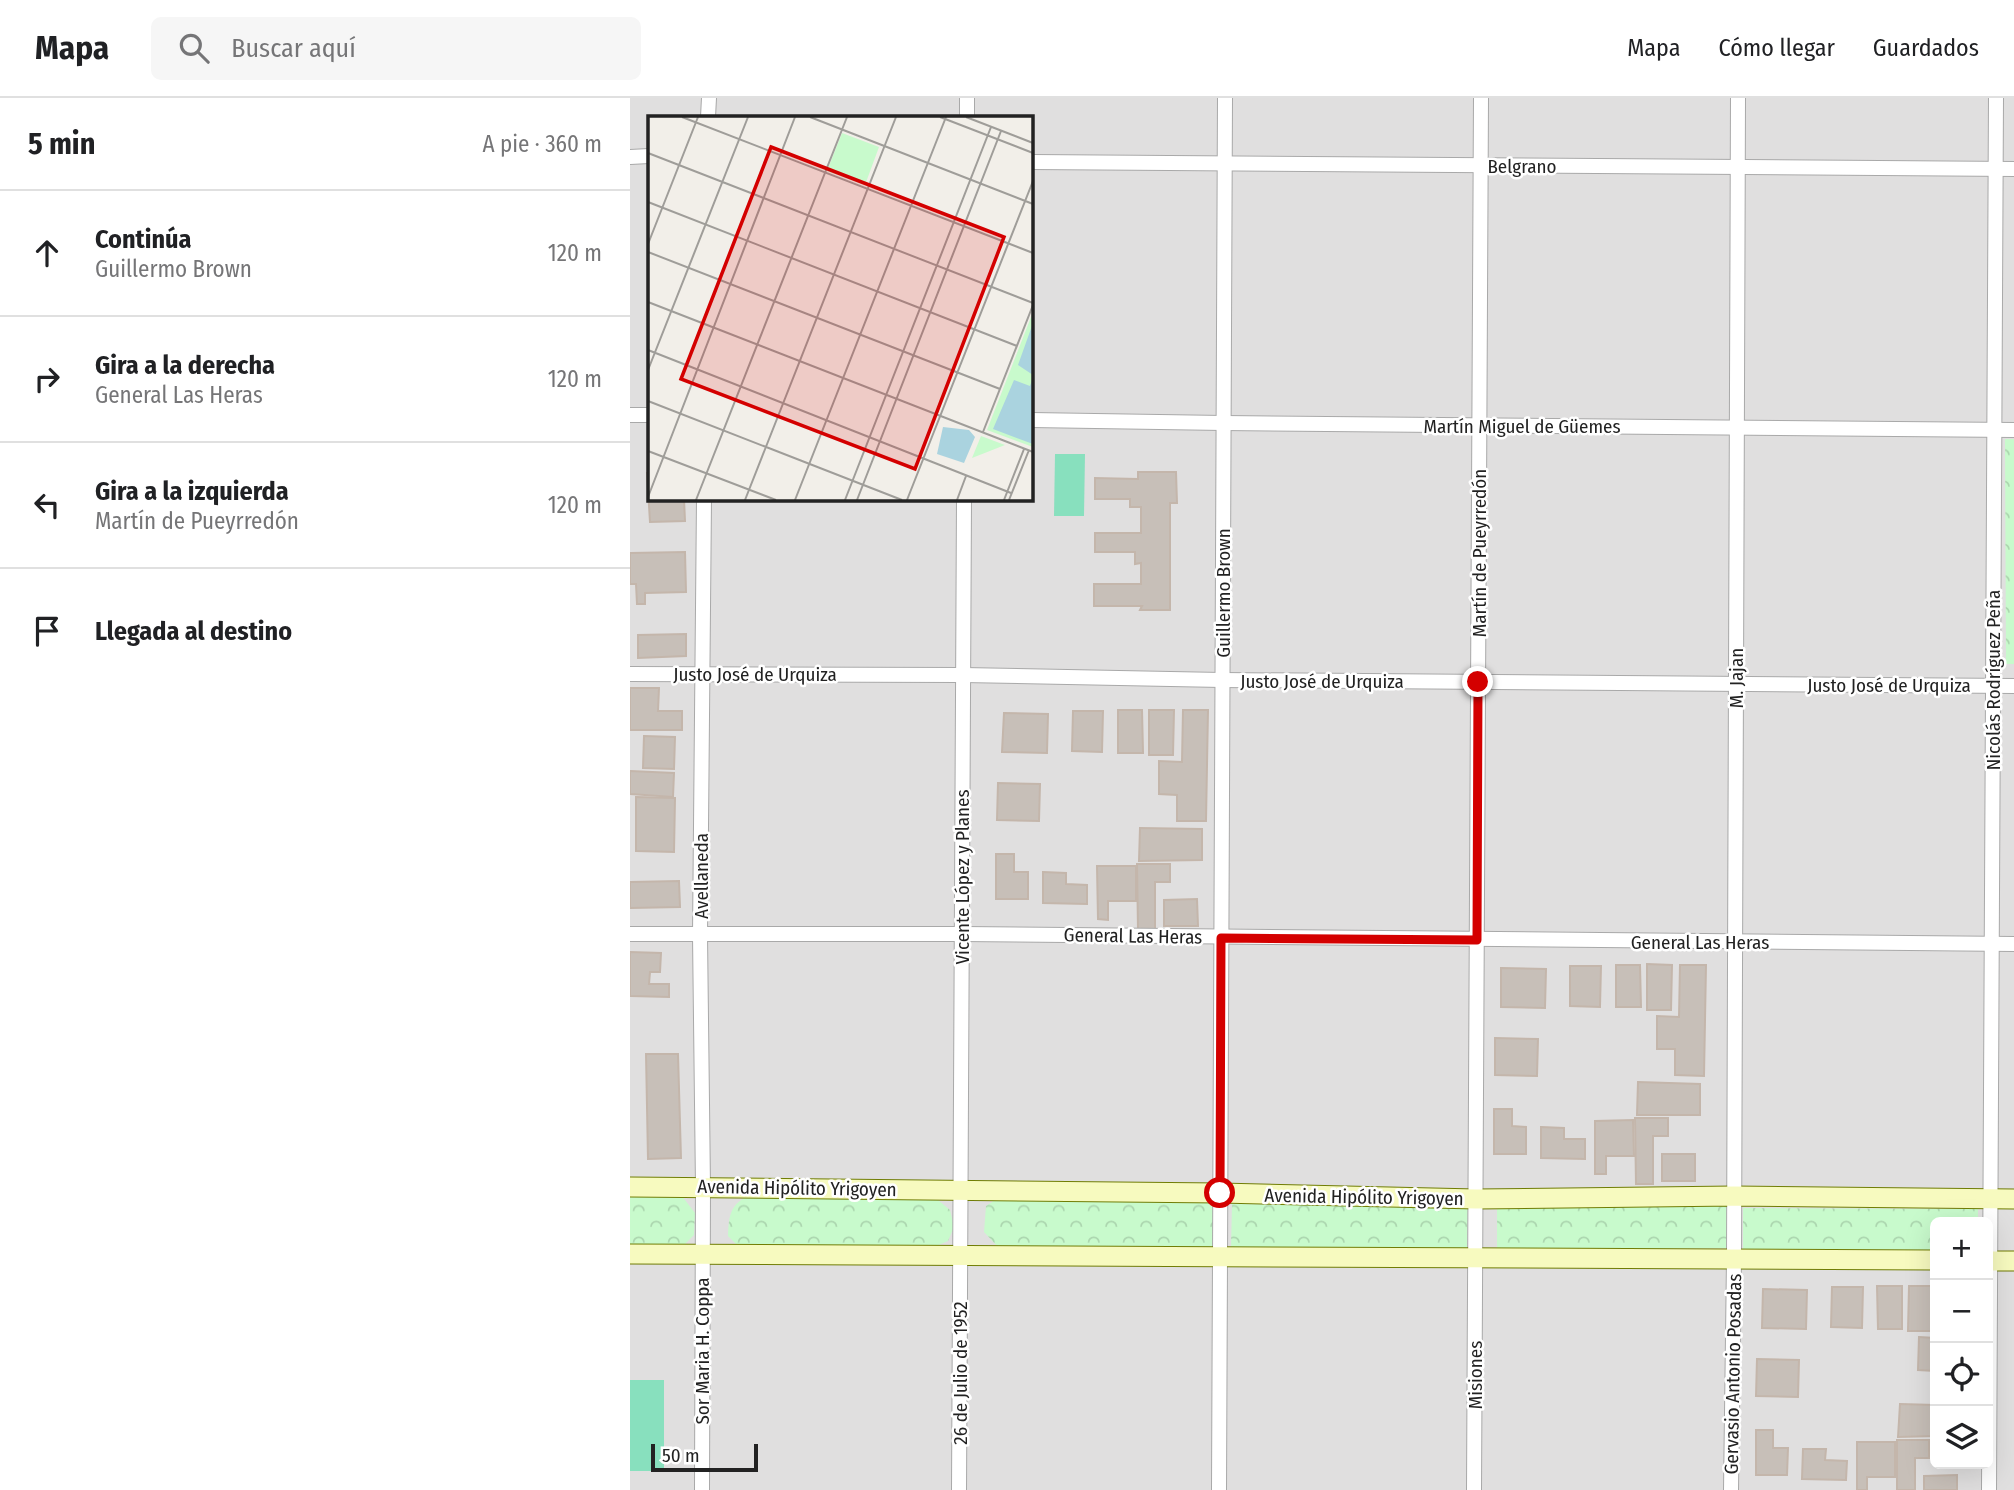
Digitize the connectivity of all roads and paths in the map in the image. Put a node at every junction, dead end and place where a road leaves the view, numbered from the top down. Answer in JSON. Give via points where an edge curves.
{"nodes":[{"id":1,"x":709,"y":98,"type":"edge"},
{"id":2,"x":967,"y":98,"type":"edge"},
{"id":3,"x":1225,"y":98,"type":"edge"},
{"id":4,"x":1481,"y":98,"type":"edge"},
{"id":5,"x":1738,"y":98,"type":"edge"},
{"id":6,"x":1996,"y":98,"type":"edge"},
{"id":7,"x":708,"y":116,"type":"edge"},
{"id":8,"x":967,"y":116,"type":"edge"},
{"id":9,"x":648,"y":156,"type":"edge"},
{"id":10,"x":630,"y":157,"type":"edge"},
{"id":11,"x":1032,"y":162,"type":"edge"},
{"id":12,"x":1224,"y":163,"type":"junction"},
{"id":13,"x":1738,"y":165,"type":"junction"},
{"id":14,"x":1480,"y":166,"type":"junction"},
{"id":15,"x":1995,"y":169,"type":"junction"},
{"id":16,"x":2014,"y":169,"type":"edge"},
{"id":17,"x":630,"y":415,"type":"edge"},
{"id":18,"x":648,"y":415,"type":"edge"},
{"id":19,"x":1032,"y":419,"type":"edge"},
{"id":20,"x":1223,"y":424,"type":"junction"},
{"id":21,"x":1479,"y":426,"type":"junction"},
{"id":22,"x":1737,"y":428,"type":"junction"},
{"id":23,"x":1994,"y":430,"type":"junction"},
{"id":24,"x":2014,"y":430,"type":"edge"},
{"id":25,"x":705,"y":500,"type":"edge"},
{"id":26,"x":964,"y":500,"type":"edge"},
{"id":27,"x":630,"y":674,"type":"edge"},
{"id":28,"x":702,"y":674,"type":"junction"},
{"id":29,"x":963,"y":674,"type":"junction"},
{"id":30,"x":1222,"y":680,"type":"junction"},
{"id":31,"x":1478,"y":682,"type":"junction"},
{"id":32,"x":1736,"y":684,"type":"junction"},
{"id":33,"x":1993,"y":686,"type":"junction"},
{"id":34,"x":2014,"y":686,"type":"edge"},
{"id":35,"x":630,"y":934,"type":"edge"},
{"id":36,"x":962,"y":934,"type":"junction"},
{"id":37,"x":700,"y":935,"type":"junction"},
{"id":38,"x":1221,"y":938,"type":"junction"},
{"id":39,"x":1477,"y":940,"type":"junction"},
{"id":40,"x":1735,"y":942,"type":"junction"},
{"id":41,"x":1992,"y":944,"type":"junction"},
{"id":42,"x":2014,"y":944,"type":"edge"},
{"id":43,"x":630,"y":1187,"type":"edge"},
{"id":44,"x":703,"y":1187,"type":"junction"},
{"id":45,"x":961,"y":1190,"type":"junction"},
{"id":46,"x":1220,"y":1193,"type":"junction"},
{"id":47,"x":1734,"y":1196,"type":"junction"},
{"id":48,"x":1989,"y":1198,"type":"junction"},
{"id":49,"x":1476,"y":1199,"type":"junction"},
{"id":50,"x":2014,"y":1199,"type":"edge"},
{"id":51,"x":1989,"y":1217,"type":"edge"},
{"id":52,"x":630,"y":1254,"type":"edge"},
{"id":53,"x":703,"y":1254,"type":"junction"},
{"id":54,"x":961,"y":1256,"type":"junction"},
{"id":55,"x":1220,"y":1256,"type":"junction"},
{"id":56,"x":1475,"y":1259,"type":"junction"},
{"id":57,"x":1734,"y":1259,"type":"junction"},
{"id":58,"x":1930,"y":1261,"type":"edge"},
{"id":59,"x":1993,"y":1261,"type":"edge"},
{"id":60,"x":2014,"y":1261,"type":"edge"},
{"id":61,"x":1989,"y":1280,"type":"edge"},
{"id":62,"x":702,"y":1490,"type":"edge"},
{"id":63,"x":959,"y":1490,"type":"edge"},
{"id":64,"x":1219,"y":1490,"type":"edge"},
{"id":65,"x":1474,"y":1490,"type":"edge"},
{"id":66,"x":1731,"y":1490,"type":"edge"},
{"id":67,"x":1989,"y":1490,"type":"edge"}],
"edges":[{"from":1,"to":7,"type":"street"},
{"from":2,"to":8,"type":"street"},
{"from":3,"to":12,"type":"street","name":"Guillermo Brown"},
{"from":4,"to":14,"type":"street","name":"Martín de Pueyrredón"},
{"from":5,"to":13,"type":"street","name":"M. Jajan"},
{"from":6,"to":15,"type":"street","name":"Nicolás Rodríguez Peña"},
{"from":9,"to":10,"type":"street"},
{"from":11,"to":12,"type":"street","name":"Belgrano"},
{"from":12,"to":14,"type":"street","name":"Belgrano"},
{"from":12,"to":20,"type":"street","name":"Guillermo Brown"},
{"from":13,"to":14,"type":"street","name":"Belgrano"},
{"from":13,"to":15,"type":"street","name":"Belgrano"},
{"from":13,"to":22,"type":"street","name":"M. Jajan"},
{"from":14,"to":21,"type":"street","name":"Martín de Pueyrredón"},
{"from":15,"to":16,"type":"street","name":"Belgrano"},
{"from":15,"to":23,"type":"street","name":"Nicolás Rodríguez Peña"},
{"from":17,"to":18,"type":"street"},
{"from":19,"to":20,"type":"street","name":"Martín Miguel de Güemes"},
{"from":20,"to":21,"type":"street","name":"Martín Miguel de Güemes"},
{"from":20,"to":30,"type":"street","name":"Guillermo Brown"},
{"from":21,"to":22,"type":"street","name":"Martín Miguel de Güemes"},
{"from":21,"to":31,"type":"street","name":"Martín de Pueyrredón"},
{"from":22,"to":23,"type":"street","name":"Martín Miguel de Güemes"},
{"from":22,"to":32,"type":"street","name":"M. Jajan"},
{"from":23,"to":24,"type":"street","name":"Martín Miguel de Güemes"},
{"from":23,"to":33,"type":"street","name":"Nicolás Rodríguez Peña"},
{"from":25,"to":28,"type":"street","name":"Avellaneda"},
{"from":26,"to":29,"type":"street","name":"Vicente López y Planes"},
{"from":27,"to":28,"type":"street","name":"Justo José de Urquiza"},
{"from":28,"to":29,"type":"street","name":"Justo José de Urquiza"},
{"from":28,"to":37,"type":"street","name":"Avellaneda"},
{"from":29,"to":30,"type":"street","name":"Justo José de Urquiza"},
{"from":29,"to":36,"type":"street","name":"Vicente López y Planes"},
{"from":30,"to":31,"type":"street","name":"Justo José de Urquiza"},
{"from":30,"to":38,"type":"street","name":"Guillermo Brown"},
{"from":31,"to":32,"type":"street","name":"Justo José de Urquiza"},
{"from":31,"to":39,"type":"street","name":"Martín de Pueyrredón"},
{"from":32,"to":33,"type":"street","name":"Justo José de Urquiza"},
{"from":32,"to":40,"type":"street","name":"M. Jajan"},
{"from":33,"to":34,"type":"street","name":"Justo José de Urquiza"},
{"from":33,"to":41,"type":"street","name":"Nicolás Rodríguez Peña"},
{"from":35,"to":37,"type":"street","name":"General Las Heras"},
{"from":36,"to":37,"type":"street","name":"General Las Heras"},
{"from":36,"to":38,"type":"street","name":"General Las Heras"},
{"from":36,"to":45,"type":"street","name":"Vicente López y Planes"},
{"from":37,"to":44,"type":"street","name":"Avellaneda"},
{"from":38,"to":39,"type":"street","name":"General Las Heras"},
{"from":38,"to":46,"type":"street","name":"Guillermo Brown"},
{"from":39,"to":40,"type":"street","name":"General Las Heras"},
{"from":39,"to":49,"type":"street","name":"Martín de Pueyrredón"},
{"from":40,"to":41,"type":"street","name":"General Las Heras"},
{"from":40,"to":47,"type":"street","name":"M. Jajan"},
{"from":41,"to":42,"type":"street","name":"General Las Heras"},
{"from":41,"to":48,"type":"street","name":"Nicolás Rodríguez Peña"},
{"from":43,"to":44,"type":"main road","name":"Avenida Hipólito Yrigoyen"},
{"from":44,"to":45,"type":"main road","name":"Avenida Hipólito Yrigoyen"},
{"from":44,"to":53,"type":"street","name":"Avellaneda"},
{"from":45,"to":46,"type":"main road","name":"Avenida Hipólito Yrigoyen"},
{"from":45,"to":54,"type":"street","name":"Vicente López y Planes"},
{"from":46,"to":49,"type":"main road","name":"Avenida Hipólito Yrigoyen"},
{"from":46,"to":55,"type":"street","name":"Guillermo Brown"},
{"from":47,"to":48,"type":"main road","name":"Avenida Hipólito Yrigoyen"},
{"from":47,"to":49,"type":"main road","name":"Avenida Hipólito Yrigoyen"},
{"from":47,"to":57,"type":"street","name":"M. Jajan"},
{"from":48,"to":50,"type":"main road","name":"Avenida Hipólito Yrigoyen"},
{"from":48,"to":51,"type":"street","name":"Nicolás Rodríguez Peña"},
{"from":49,"to":56,"type":"street","name":"Martín de Pueyrredón"},
{"from":52,"to":53,"type":"main road"},
{"from":53,"to":54,"type":"main road"},
{"from":53,"to":62,"type":"street","name":"Sor Maria H. Coppa"},
{"from":54,"to":55,"type":"main road"},
{"from":54,"to":63,"type":"street","name":"26 de Julio de 1952"},
{"from":55,"to":56,"type":"main road"},
{"from":55,"to":64,"type":"street","name":"Guillermo Brown"},
{"from":56,"to":57,"type":"main road"},
{"from":56,"to":65,"type":"street","name":"Misiones"},
{"from":57,"to":58,"type":"main road"},
{"from":57,"to":66,"type":"street","name":"Gervasio Antonio Posadas"},
{"from":59,"to":60,"type":"main road"},
{"from":61,"to":67,"type":"street","name":"Nicolás Rodríguez Peña"}]}
